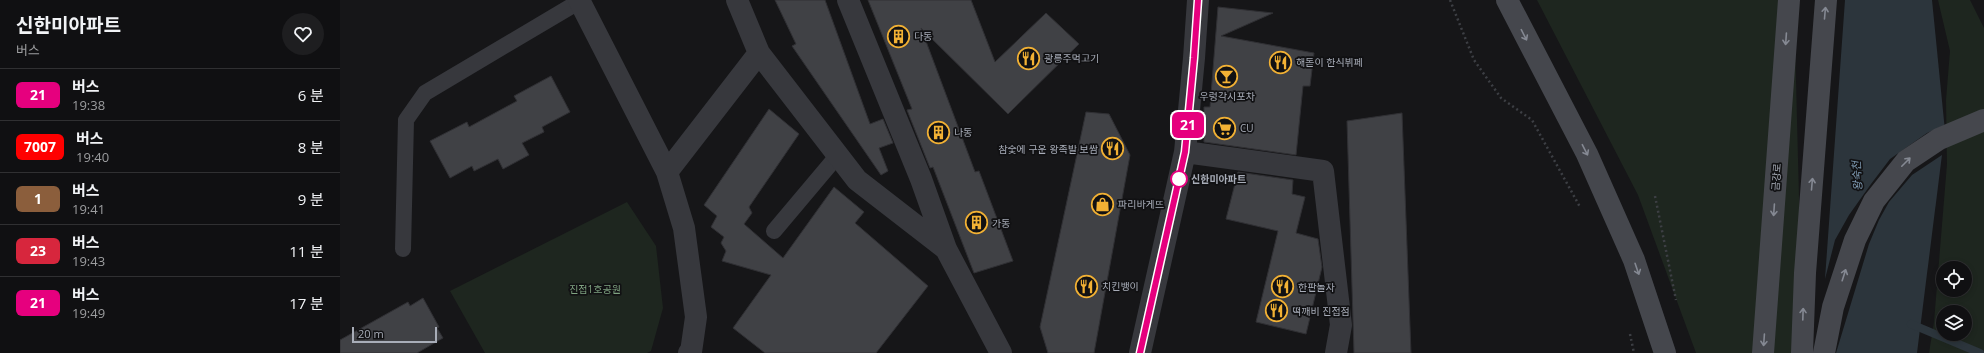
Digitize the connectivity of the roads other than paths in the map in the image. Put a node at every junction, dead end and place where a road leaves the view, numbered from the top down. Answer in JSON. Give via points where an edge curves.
{"nodes":[{"id":1,"x":737,"y":0,"type":"edge"},
{"id":2,"x":848,"y":0,"type":"edge"},
{"id":3,"x":1198,"y":0,"type":"edge"},
{"id":4,"x":1507,"y":0,"type":"edge"},
{"id":5,"x":1789,"y":0,"type":"edge"},
{"id":6,"x":1826,"y":0,"type":"edge"},
{"id":7,"x":580,"y":1,"type":"edge"},
{"id":8,"x":759,"y":53,"type":"junction"},
{"id":9,"x":1984,"y":120,"type":"edge"},
{"id":10,"x":1185,"y":152,"type":"junction"},
{"id":11,"x":838,"y":155,"type":"junction"},
{"id":12,"x":667,"y":172,"type":"junction"},
{"id":13,"x":774,"y":231,"type":"dead end"},
{"id":14,"x":403,"y":249,"type":"dead end"},
{"id":15,"x":946,"y":249,"type":"junction"},
{"id":16,"x":689,"y":353,"type":"edge"},
{"id":17,"x":1001,"y":353,"type":"edge"},
{"id":18,"x":1140,"y":353,"type":"edge"},
{"id":19,"x":1336,"y":353,"type":"edge"},
{"id":20,"x":1665,"y":353,"type":"edge"},
{"id":21,"x":1763,"y":353,"type":"edge"},
{"id":22,"x":1802,"y":353,"type":"edge"},
{"id":23,"x":1824,"y":353,"type":"edge"}],
"edges":[{"from":1,"to":8,"type":"street"},
{"from":2,"to":15,"type":"street","via":[[921,179]]},
{"from":3,"to":10,"type":"street"},
{"from":4,"to":20,"type":"main road","one_way":true,"via":[[1587,154],[1634,260]]},
{"from":5,"to":21,"type":"main road","name":"금강로","one_way":true},
{"from":22,"to":6,"type":"main road","one_way":true,"via":[[1805,273]]},
{"from":7,"to":12,"type":"street"},
{"from":7,"to":14,"type":"lane","via":[[424,93],[406,120]]},
{"from":8,"to":11,"type":"street"},
{"from":8,"to":12,"type":"street"},
{"from":23,"to":9,"type":"main road","one_way":true,"via":[[1833,307],[1855,240],[1874,201],[1906,161],[1939,138]]},
{"from":10,"to":18,"type":"street"},
{"from":10,"to":19,"type":"street","via":[[1323,171],[1341,325]]},
{"from":11,"to":13,"type":"lane"},
{"from":11,"to":15,"type":"street","via":[[857,180]]},
{"from":12,"to":16,"type":"street","via":[[684,228],[696,317]]},
{"from":15,"to":17,"type":"street"}]}
